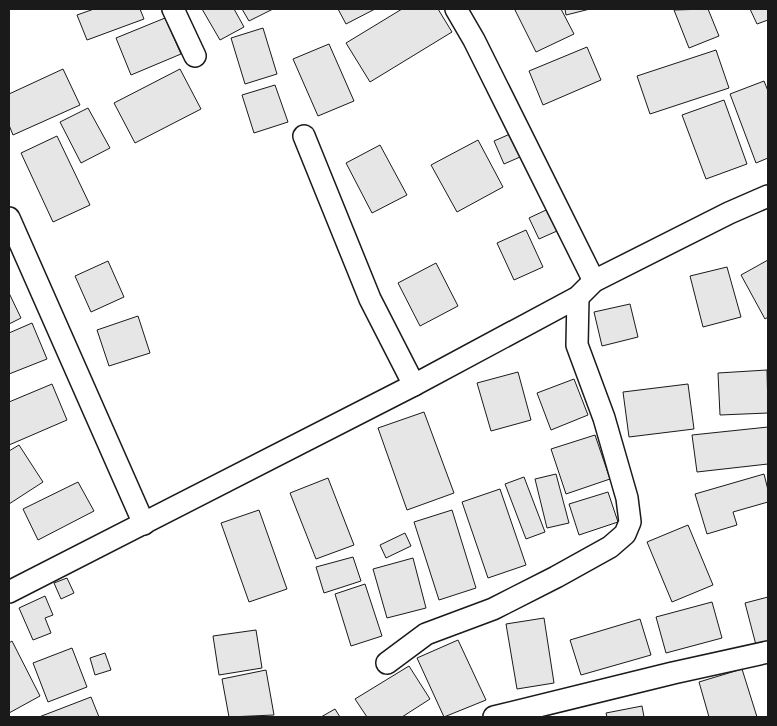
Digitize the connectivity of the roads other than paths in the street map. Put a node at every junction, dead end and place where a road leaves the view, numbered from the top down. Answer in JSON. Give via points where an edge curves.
{"nodes":[{"id":1,"x":173,"y":9,"type":"edge"},
{"id":2,"x":456,"y":9,"type":"edge"},
{"id":3,"x":195,"y":56,"type":"dead end"},
{"id":4,"x":304,"y":136,"type":"dead end"},
{"id":5,"x":768,"y":196,"type":"edge"},
{"id":6,"x":9,"y":218,"type":"edge"},
{"id":7,"x":594,"y":281,"type":"junction"},
{"id":8,"x":578,"y":297,"type":"junction"},
{"id":9,"x":414,"y":385,"type":"junction"},
{"id":10,"x":144,"y":524,"type":"junction"},
{"id":11,"x":9,"y":592,"type":"edge"},
{"id":12,"x":768,"y":652,"type":"edge"},
{"id":13,"x":387,"y":663,"type":"dead end"},
{"id":14,"x":494,"y":717,"type":"edge"}],
"edges":[{"from":1,"to":3,"type":"street"},
{"from":2,"to":7,"type":"street"},
{"from":4,"to":9,"type":"street","via":[[370,299]]},
{"from":5,"to":7,"type":"street"},
{"from":6,"to":10,"type":"street"},
{"from":7,"to":8,"type":"street"},
{"from":8,"to":9,"type":"street"},
{"from":8,"to":13,"type":"street","via":[[577,345],[604,418],[627,498],[630,522],[625,534],[610,547],[493,609],[426,634]]},
{"from":9,"to":10,"type":"street"},
{"from":10,"to":11,"type":"street"},
{"from":12,"to":14,"type":"street"}]}
